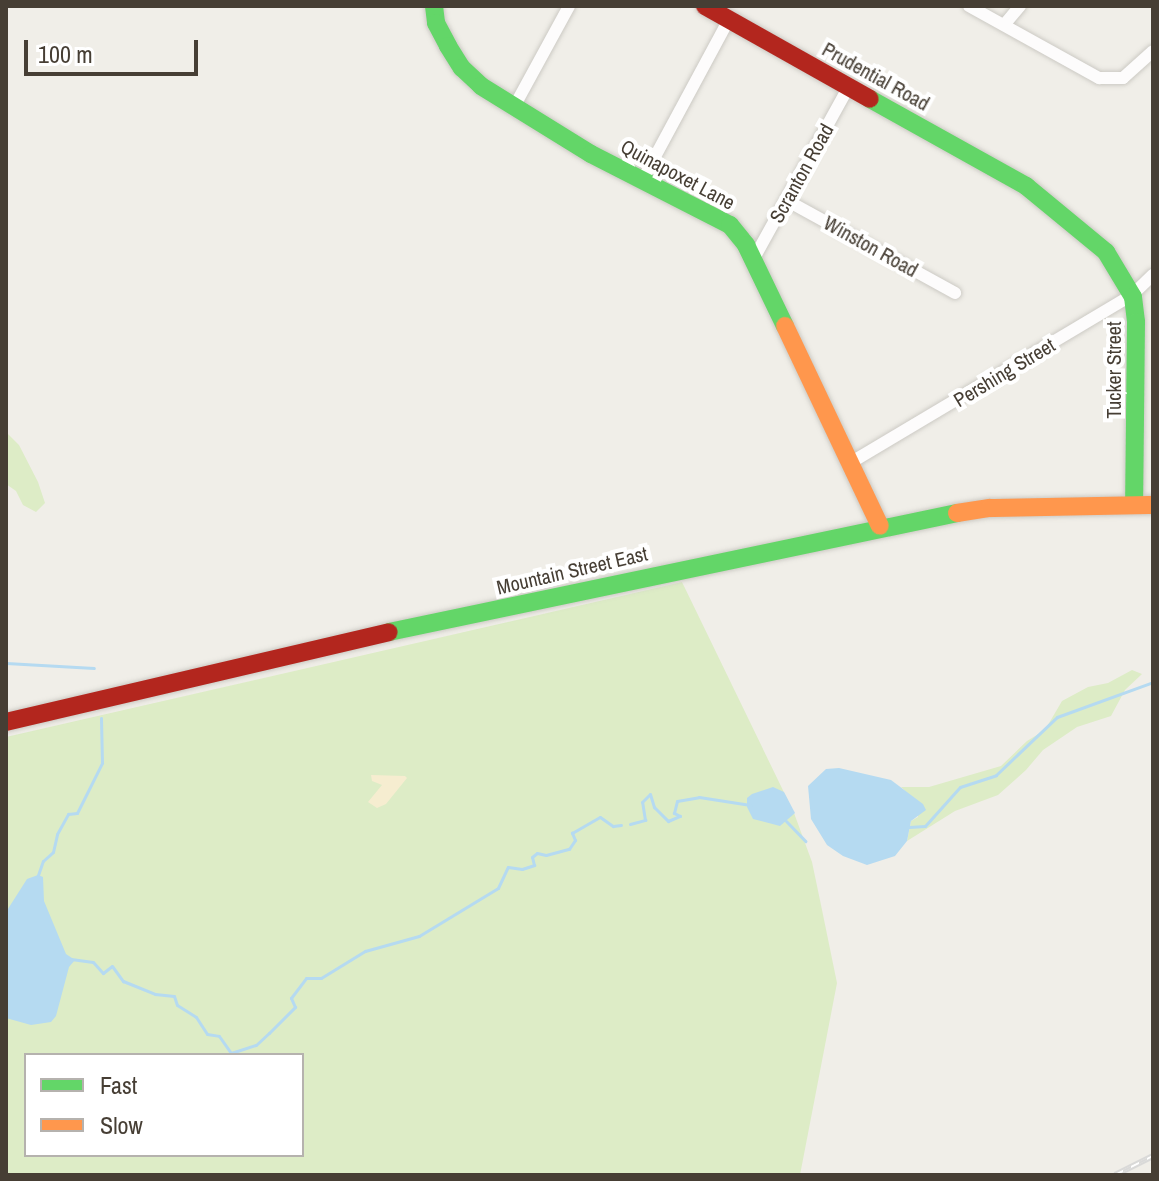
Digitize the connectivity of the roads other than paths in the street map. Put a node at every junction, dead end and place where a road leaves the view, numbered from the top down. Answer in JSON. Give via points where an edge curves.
{"nodes":[{"id":1,"x":433,"y":6,"type":"edge"},
{"id":2,"x":569,"y":6,"type":"edge"},
{"id":3,"x":705,"y":6,"type":"edge"},
{"id":4,"x":969,"y":6,"type":"edge"},
{"id":5,"x":1020,"y":6,"type":"edge"},
{"id":6,"x":729,"y":19,"type":"junction"},
{"id":7,"x":1004,"y":25,"type":"junction"},
{"id":8,"x":1153,"y":51,"type":"edge"},
{"id":9,"x":849,"y":86,"type":"junction"},
{"id":10,"x":514,"y":107,"type":"junction"},
{"id":11,"x":643,"y":179,"type":"junction"},
{"id":12,"x":1024,"y":185,"type":"joint"},
{"id":13,"x":786,"y":200,"type":"junction"},
{"id":14,"x":753,"y":260,"type":"junction"},
{"id":15,"x":1153,"y":275,"type":"edge"},
{"id":16,"x":955,"y":293,"type":"dead end"},
{"id":17,"x":1132,"y":295,"type":"junction"},
{"id":18,"x":850,"y":463,"type":"junction"},
{"id":19,"x":1134,"y":505,"type":"junction"},
{"id":20,"x":1153,"y":505,"type":"edge"},
{"id":21,"x":880,"y":526,"type":"junction"},
{"id":22,"x":6,"y":722,"type":"edge"}],
"edges":[{"from":1,"to":10,"type":"street","name":"Quinapoxet Lane","via":[[436,23],[462,68]]},
{"from":2,"to":10,"type":"street"},
{"from":3,"to":6,"type":"street","name":"Prudential Road"},
{"from":4,"to":7,"type":"street"},
{"from":5,"to":7,"type":"street"},
{"from":6,"to":9,"type":"street","name":"Prudential Road"},
{"from":6,"to":11,"type":"street"},
{"from":7,"to":8,"type":"street","via":[[1099,78],[1123,78]]},
{"from":9,"to":12,"type":"street","name":"Prudential Road"},
{"from":9,"to":13,"type":"street","name":"Scranton Road"},
{"from":10,"to":11,"type":"street","name":"Quinapoxet Lane"},
{"from":11,"to":14,"type":"street","name":"Quinapoxet Lane","via":[[730,225]]},
{"from":12,"to":17,"type":"street","name":"Tucker Street","via":[[1106,252]]},
{"from":13,"to":14,"type":"street","name":"Scranton Road"},
{"from":13,"to":16,"type":"street","name":"Winston Road"},
{"from":14,"to":18,"type":"street","name":"Quinapoxet Lane"},
{"from":15,"to":17,"type":"street","name":"Pershing Street"},
{"from":17,"to":18,"type":"street","name":"Pershing Street"},
{"from":17,"to":19,"type":"street","name":"Tucker Street"},
{"from":18,"to":21,"type":"street","name":"Quinapoxet Lane"},
{"from":19,"to":20,"type":"street","name":"Mountain Street East"},
{"from":19,"to":21,"type":"street","name":"Mountain Street East","via":[[990,508]]},
{"from":21,"to":22,"type":"street","name":"Mountain Street East","via":[[293,653]]}]}
